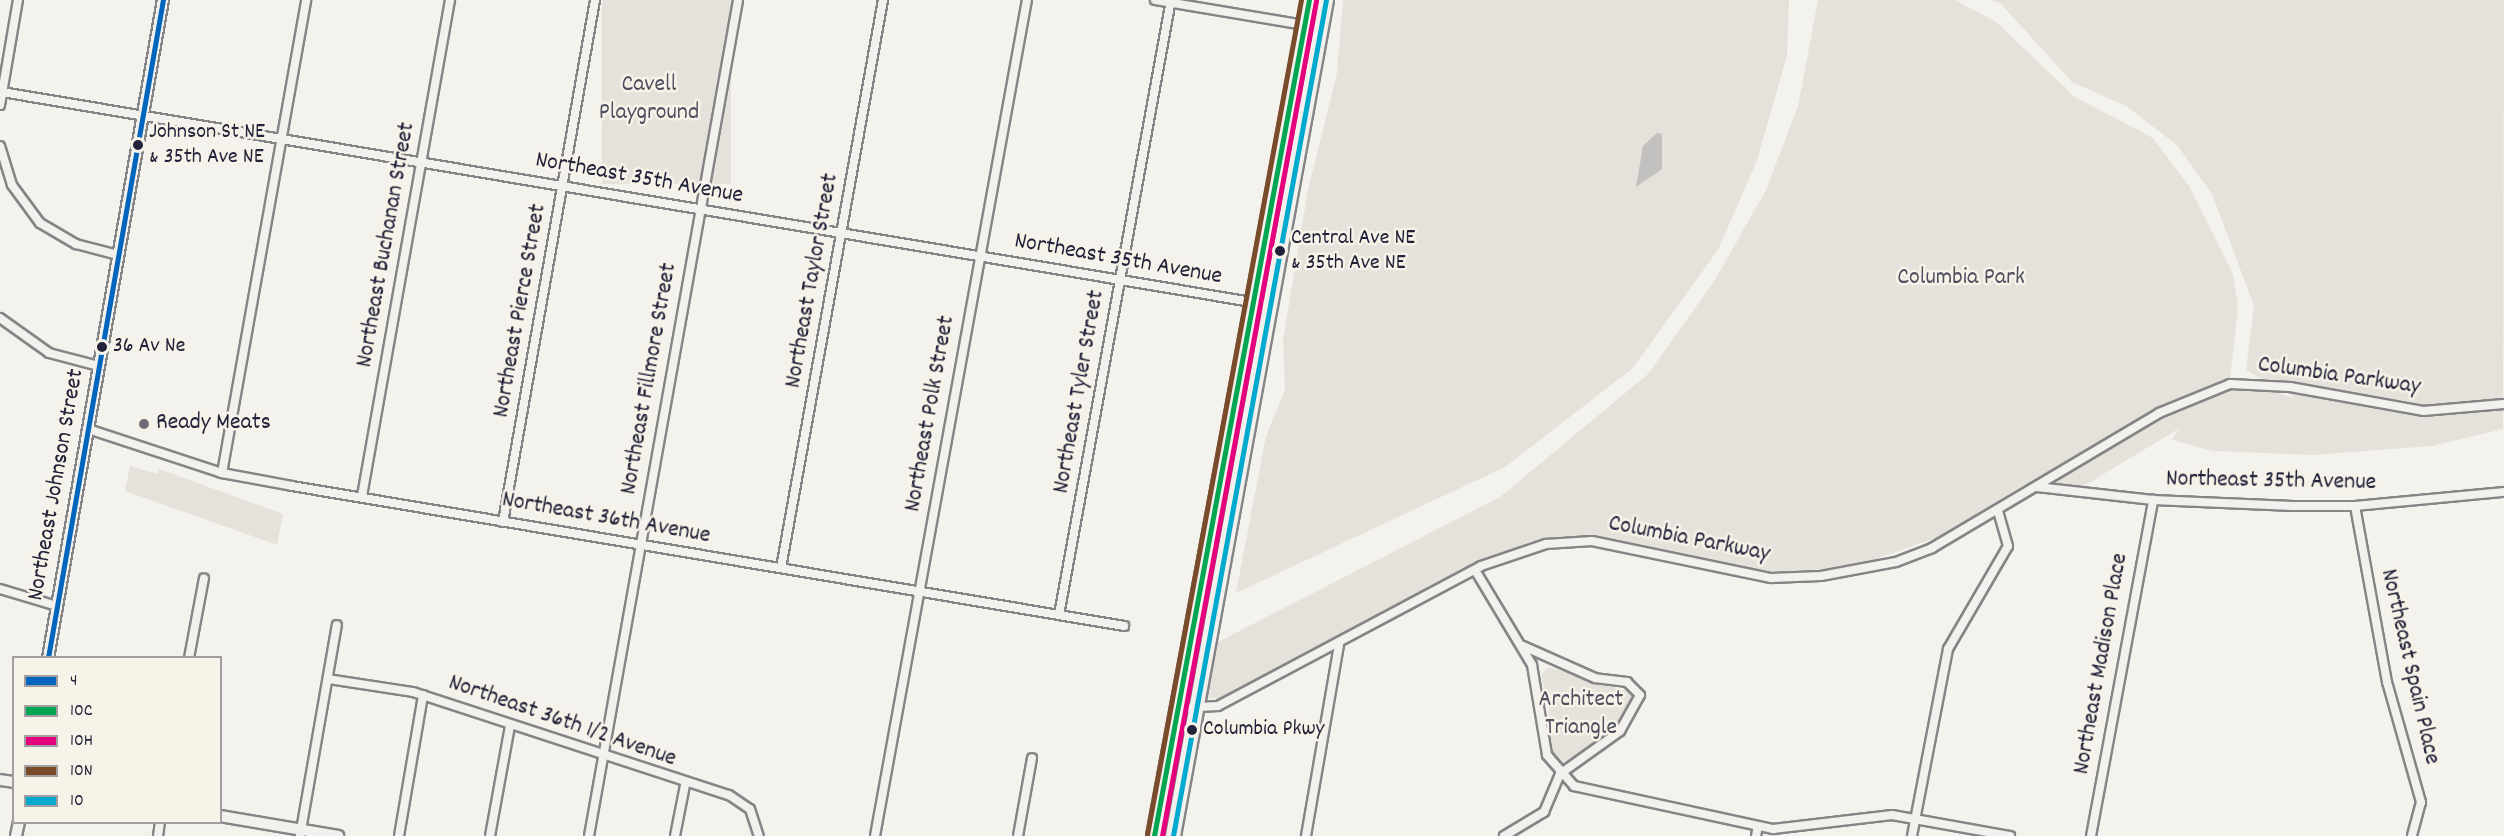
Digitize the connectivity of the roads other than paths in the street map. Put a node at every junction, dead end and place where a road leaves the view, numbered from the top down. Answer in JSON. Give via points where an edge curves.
{"nodes":[{"id":1,"x":18,"y":0,"type":"edge"},
{"id":2,"x":163,"y":0,"type":"edge"},
{"id":3,"x":306,"y":0,"type":"edge"},
{"id":4,"x":450,"y":0,"type":"edge"},
{"id":5,"x":595,"y":0,"type":"edge"},
{"id":6,"x":738,"y":0,"type":"edge"},
{"id":7,"x":884,"y":0,"type":"edge"},
{"id":8,"x":1027,"y":0,"type":"edge"},
{"id":9,"x":1155,"y":0,"type":"edge"},
{"id":10,"x":1309,"y":0,"type":"edge"},
{"id":11,"x":1326,"y":0,"type":"edge"},
{"id":12,"x":1171,"y":1,"type":"edge"},
{"id":13,"x":1305,"y":25,"type":"junction"},
{"id":14,"x":2,"y":92,"type":"junction"},
{"id":15,"x":0,"y":105,"type":"edge"},
{"id":16,"x":143,"y":116,"type":"junction"},
{"id":17,"x":281,"y":139,"type":"junction"},
{"id":18,"x":0,"y":146,"type":"edge"},
{"id":19,"x":421,"y":162,"type":"junction"},
{"id":20,"x":562,"y":186,"type":"junction"},
{"id":21,"x":701,"y":209,"type":"junction"},
{"id":22,"x":841,"y":233,"type":"junction"},
{"id":23,"x":118,"y":255,"type":"junction"},
{"id":24,"x":980,"y":256,"type":"junction"},
{"id":25,"x":1120,"y":280,"type":"junction"},
{"id":26,"x":1254,"y":303,"type":"junction"},
{"id":27,"x":1269,"y":305,"type":"junction"},
{"id":28,"x":0,"y":318,"type":"edge"},
{"id":29,"x":99,"y":366,"type":"junction"},
{"id":30,"x":2504,"y":405,"type":"edge"},
{"id":31,"x":88,"y":429,"type":"junction"},
{"id":32,"x":222,"y":473,"type":"junction"},
{"id":33,"x":2037,"y":487,"type":"junction"},
{"id":34,"x":2504,"y":492,"type":"edge"},
{"id":35,"x":362,"y":496,"type":"junction"},
{"id":36,"x":2152,"y":500,"type":"junction"},
{"id":37,"x":2355,"y":506,"type":"junction"},
{"id":38,"x":1998,"y":510,"type":"junction"},
{"id":39,"x":503,"y":522,"type":"junction"},
{"id":40,"x":640,"y":545,"type":"junction"},
{"id":41,"x":781,"y":568,"type":"junction"},
{"id":42,"x":1475,"y":570,"type":"junction"},
{"id":43,"x":204,"y":578,"type":"dead end"},
{"id":44,"x":0,"y":589,"type":"edge"},
{"id":45,"x":919,"y":590,"type":"junction"},
{"id":46,"x":57,"y":606,"type":"junction"},
{"id":47,"x":1059,"y":615,"type":"junction"},
{"id":48,"x":337,"y":625,"type":"dead end"},
{"id":49,"x":1124,"y":626,"type":"dead end"},
{"id":50,"x":1339,"y":645,"type":"junction"},
{"id":51,"x":1522,"y":646,"type":"junction"},
{"id":52,"x":48,"y":656,"type":"edge"},
{"id":53,"x":189,"y":656,"type":"edge"},
{"id":54,"x":328,"y":679,"type":"junction"},
{"id":55,"x":423,"y":695,"type":"junction"},
{"id":56,"x":1180,"y":708,"type":"junction"},
{"id":57,"x":1196,"y":710,"type":"junction"},
{"id":58,"x":510,"y":726,"type":"junction"},
{"id":59,"x":602,"y":756,"type":"junction"},
{"id":60,"x":1032,"y":758,"type":"dead end"},
{"id":61,"x":1560,"y":774,"type":"junction"},
{"id":62,"x":685,"y":785,"type":"junction"},
{"id":63,"x":222,"y":816,"type":"edge"},
{"id":64,"x":1915,"y":820,"type":"junction"},
{"id":65,"x":1758,"y":826,"type":"junction"},
{"id":66,"x":300,"y":833,"type":"edge"},
{"id":67,"x":338,"y":836,"type":"edge"},
{"id":68,"x":399,"y":836,"type":"edge"},
{"id":69,"x":490,"y":836,"type":"edge"},
{"id":70,"x":589,"y":836,"type":"edge"},
{"id":71,"x":675,"y":836,"type":"edge"},
{"id":72,"x":759,"y":836,"type":"edge"},
{"id":73,"x":875,"y":836,"type":"edge"},
{"id":74,"x":1018,"y":836,"type":"edge"},
{"id":75,"x":1154,"y":836,"type":"edge"},
{"id":76,"x":1173,"y":836,"type":"edge"},
{"id":77,"x":1306,"y":836,"type":"edge"},
{"id":78,"x":1504,"y":836,"type":"edge"},
{"id":79,"x":1756,"y":836,"type":"edge"},
{"id":80,"x":1912,"y":836,"type":"edge"},
{"id":81,"x":2010,"y":836,"type":"edge"},
{"id":82,"x":2091,"y":836,"type":"edge"},
{"id":83,"x":2412,"y":836,"type":"edge"}],
"edges":[{"from":1,"to":14,"type":"street"},
{"from":2,"to":16,"type":"street","name":"Northeast Johnson Street"},
{"from":3,"to":17,"type":"street"},
{"from":4,"to":19,"type":"street","name":"Northeast Buchanan Street"},
{"from":5,"to":20,"type":"street","name":"Northeast Pierce Street"},
{"from":6,"to":21,"type":"street","name":"Northeast Fillmore Street"},
{"from":7,"to":22,"type":"street","name":"Northeast Taylor Street"},
{"from":8,"to":24,"type":"street","name":"Northeast Polk Street"},
{"from":9,"to":12,"type":"street"},
{"from":10,"to":13,"type":"main road"},
{"from":11,"to":27,"type":"main road"},
{"from":12,"to":13,"type":"street"},
{"from":12,"to":25,"type":"street","name":"Northeast Tyler Street"},
{"from":13,"to":26,"type":"main road"},
{"from":14,"to":15,"type":"street"},
{"from":14,"to":16,"type":"street","name":"Northeast 35th Avenue"},
{"from":16,"to":17,"type":"street","name":"Northeast 35th Avenue"},
{"from":16,"to":23,"type":"street","name":"Northeast Johnson Street"},
{"from":17,"to":19,"type":"street","name":"Northeast 35th Avenue"},
{"from":17,"to":32,"type":"street"},
{"from":18,"to":23,"type":"street","via":[[12,185],[40,223],[76,244]]},
{"from":19,"to":20,"type":"street","name":"Northeast 35th Avenue"},
{"from":19,"to":35,"type":"street","name":"Northeast Buchanan Street"},
{"from":20,"to":21,"type":"street","name":"Northeast 35th Avenue"},
{"from":20,"to":39,"type":"street","name":"Northeast Pierce Street"},
{"from":21,"to":22,"type":"street","name":"Northeast 35th Avenue"},
{"from":21,"to":40,"type":"street","name":"Northeast Fillmore Street"},
{"from":22,"to":24,"type":"street","name":"Northeast 35th Avenue"},
{"from":22,"to":41,"type":"street","name":"Northeast Taylor Street"},
{"from":23,"to":29,"type":"street","name":"Northeast Johnson Street"},
{"from":24,"to":25,"type":"street","name":"Northeast 35th Avenue"},
{"from":24,"to":45,"type":"street","name":"Northeast Polk Street"},
{"from":25,"to":26,"type":"street","name":"Northeast 35th Avenue"},
{"from":25,"to":47,"type":"street","name":"Northeast Tyler Street"},
{"from":26,"to":27,"type":"street","name":"Northeast 35th Avenue"},
{"from":26,"to":56,"type":"main road"},
{"from":27,"to":57,"type":"main road"},
{"from":28,"to":29,"type":"street","via":[[49,353]]},
{"from":29,"to":31,"type":"street","name":"Northeast Johnson Street"},
{"from":30,"to":33,"type":"street","name":"Columbia Parkway","via":[[2401,409],[2290,387],[2230,384],[2159,413]]},
{"from":31,"to":32,"type":"street","name":"Northeast 36th Avenue"},
{"from":31,"to":46,"type":"street","name":"Northeast Johnson Street"},
{"from":32,"to":35,"type":"street","name":"Northeast 36th Avenue"},
{"from":33,"to":36,"type":"street","name":"Northeast 35th Avenue"},
{"from":33,"to":38,"type":"street","name":"Columbia Parkway"},
{"from":34,"to":37,"type":"street","name":"Northeast 35th Avenue"},
{"from":35,"to":39,"type":"street","name":"Northeast 36th Avenue"},
{"from":36,"to":37,"type":"street","name":"Northeast 35th Avenue"},
{"from":36,"to":82,"type":"street","name":"Northeast Madison Place"},
{"from":37,"to":83,"type":"street","name":"Northeast Spain Place","via":[[2387,682],[2421,802]]},
{"from":38,"to":42,"type":"street","name":"Columbia Parkway","via":[[1896,562],[1821,576],[1748,576],[1620,546],[1568,540],[1504,555]]},
{"from":38,"to":64,"type":"street","via":[[2008,546],[1948,649]]},
{"from":39,"to":40,"type":"street","name":"Northeast 36th Avenue"},
{"from":40,"to":41,"type":"street","name":"Northeast 36th Avenue"},
{"from":40,"to":59,"type":"street","name":"Northeast Fillmore Street"},
{"from":41,"to":45,"type":"street","name":"Northeast 36th Avenue"},
{"from":42,"to":50,"type":"street","name":"Columbia Parkway"},
{"from":42,"to":51,"type":"street"},
{"from":43,"to":53,"type":"street"},
{"from":44,"to":46,"type":"street"},
{"from":45,"to":47,"type":"street","name":"Northeast 36th Avenue"},
{"from":45,"to":73,"type":"street","name":"Northeast Polk Street"},
{"from":46,"to":52,"type":"street","name":"Northeast Johnson Street"},
{"from":47,"to":49,"type":"street","name":"Northeast 36th Avenue"},
{"from":48,"to":54,"type":"street"},
{"from":50,"to":57,"type":"street","name":"Columbia Parkway","via":[[1218,706]]},
{"from":50,"to":77,"type":"street"},
{"from":51,"to":61,"type":"street","via":[[1540,688],[1542,742]]},
{"from":51,"to":61,"type":"street","via":[[1595,678],[1627,682],[1640,695],[1620,731]]},
{"from":54,"to":55,"type":"street","name":"Northeast 36th 1/2 Avenue"},
{"from":54,"to":66,"type":"street"},
{"from":55,"to":58,"type":"street","name":"Northeast 36th 1/2 Avenue"},
{"from":55,"to":68,"type":"street"},
{"from":56,"to":57,"type":"street","name":"Columbia Parkway"},
{"from":56,"to":75,"type":"main road"},
{"from":57,"to":76,"type":"main road"},
{"from":58,"to":59,"type":"street","name":"Northeast 36th 1/2 Avenue"},
{"from":58,"to":69,"type":"street"},
{"from":59,"to":62,"type":"street","name":"Northeast 36th 1/2 Avenue"},
{"from":59,"to":70,"type":"street","name":"Northeast Fillmore Street"},
{"from":60,"to":74,"type":"street"},
{"from":61,"to":65,"type":"street","via":[[1574,786]]},
{"from":61,"to":78,"type":"street","via":[[1544,812]]},
{"from":62,"to":71,"type":"street"},
{"from":62,"to":72,"type":"street","name":"Northeast 36th 1/2 Avenue","via":[[740,800],[750,809]]},
{"from":63,"to":66,"type":"street"},
{"from":64,"to":65,"type":"street","via":[[1870,816],[1792,830]]},
{"from":64,"to":80,"type":"street"},
{"from":64,"to":81,"type":"street"},
{"from":65,"to":79,"type":"street"},
{"from":66,"to":67,"type":"street"}]}
